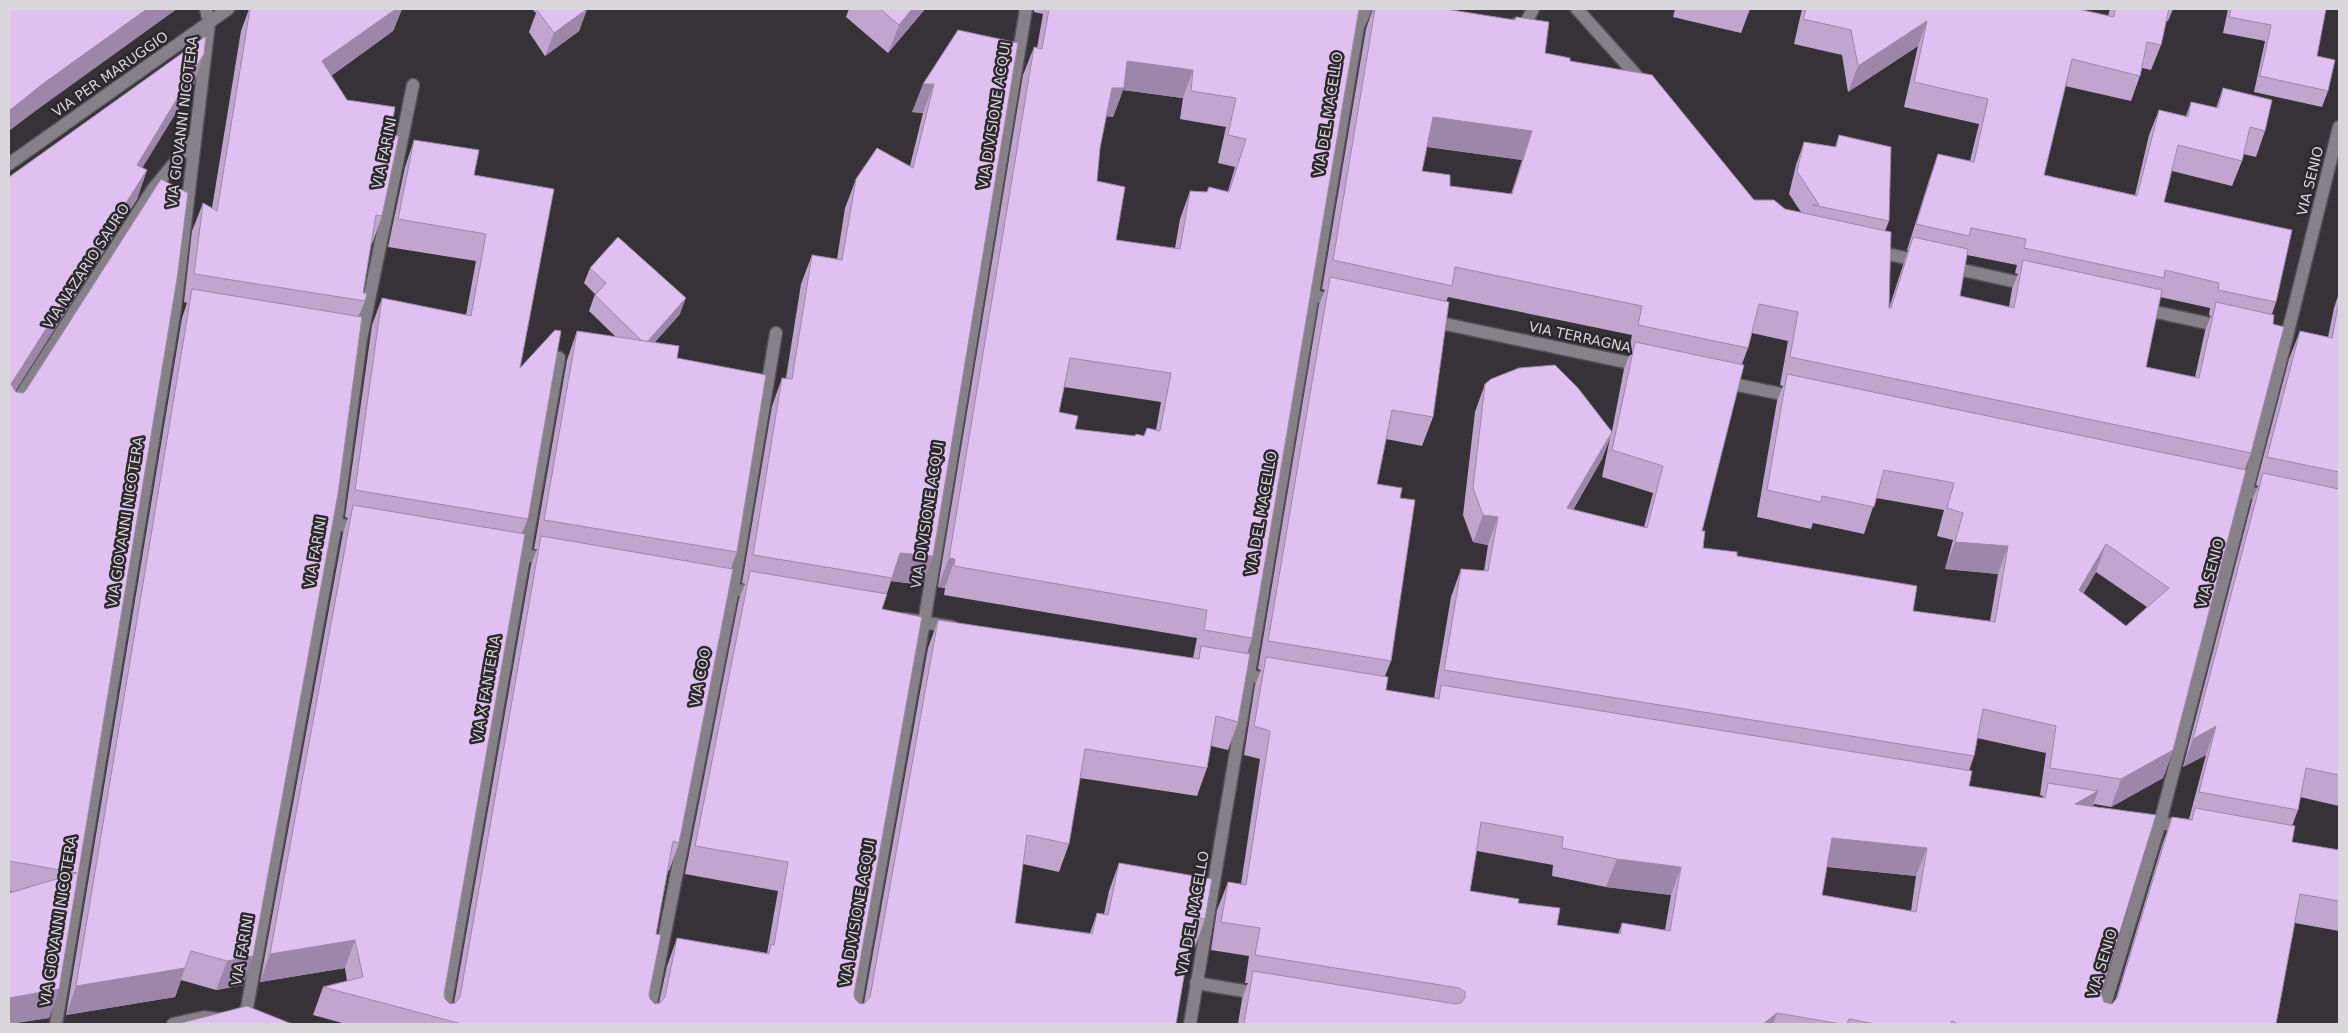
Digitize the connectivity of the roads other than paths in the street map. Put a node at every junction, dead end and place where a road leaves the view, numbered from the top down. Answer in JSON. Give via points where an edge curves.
{"nodes":[{"id":1,"x":206,"y":9,"type":"edge"},
{"id":2,"x":228,"y":9,"type":"edge"},
{"id":3,"x":1026,"y":9,"type":"edge"},
{"id":4,"x":1366,"y":9,"type":"edge"},
{"id":5,"x":1533,"y":9,"type":"edge"},
{"id":6,"x":1577,"y":9,"type":"edge"},
{"id":7,"x":209,"y":22,"type":"junction"},
{"id":8,"x":1505,"y":23,"type":"edge"},
{"id":9,"x":413,"y":85,"type":"dead end"},
{"id":10,"x":1657,"y":97,"type":"edge"},
{"id":11,"x":2339,"y":127,"type":"edge"},
{"id":12,"x":194,"y":139,"type":"junction"},
{"id":13,"x":9,"y":164,"type":"edge"},
{"id":14,"x":1862,"y":249,"type":"edge"},
{"id":15,"x":2046,"y":288,"type":"edge"},
{"id":16,"x":1314,"y":296,"type":"junction"},
{"id":17,"x":1352,"y":304,"type":"edge"},
{"id":18,"x":2132,"y":307,"type":"edge"},
{"id":19,"x":1420,"y":319,"type":"edge"},
{"id":20,"x":2238,"y":330,"type":"edge"},
{"id":21,"x":776,"y":334,"type":"dead end"},
{"id":22,"x":559,"y":358,"type":"edge"},
{"id":23,"x":1654,"y":368,"type":"edge"},
{"id":24,"x":1712,"y":380,"type":"edge"},
{"id":25,"x":1810,"y":400,"type":"edge"},
{"id":26,"x":9,"y":414,"type":"edge"},
{"id":27,"x":2208,"y":484,"type":"edge"},
{"id":28,"x":2247,"y":492,"type":"junction"},
{"id":29,"x":2284,"y":500,"type":"edge"},
{"id":30,"x":336,"y":524,"type":"junction"},
{"id":31,"x":374,"y":530,"type":"edge"},
{"id":32,"x":496,"y":550,"type":"edge"},
{"id":33,"x":524,"y":555,"type":"junction"},
{"id":34,"x":562,"y":561,"type":"edge"},
{"id":35,"x":704,"y":584,"type":"edge"},
{"id":36,"x":733,"y":589,"type":"junction"},
{"id":37,"x":771,"y":596,"type":"edge"},
{"id":38,"x":896,"y":618,"type":"edge"},
{"id":39,"x":924,"y":623,"type":"junction"},
{"id":40,"x":964,"y":629,"type":"edge"},
{"id":41,"x":1219,"y":671,"type":"edge"},
{"id":42,"x":1249,"y":676,"type":"junction"},
{"id":43,"x":1288,"y":682,"type":"edge"},
{"id":44,"x":2121,"y":816,"type":"edge"},
{"id":45,"x":2160,"y":822,"type":"junction"},
{"id":46,"x":2198,"y":830,"type":"edge"},
{"id":47,"x":1196,"y":983,"type":"junction"},
{"id":48,"x":1274,"y":996,"type":"edge"},
{"id":49,"x":248,"y":1023,"type":"edge"},
{"id":50,"x":56,"y":1024,"type":"edge"},
{"id":51,"x":173,"y":1024,"type":"edge"},
{"id":52,"x":442,"y":1024,"type":"edge"},
{"id":53,"x":647,"y":1024,"type":"edge"},
{"id":54,"x":852,"y":1024,"type":"edge"},
{"id":55,"x":1190,"y":1024,"type":"edge"},
{"id":56,"x":2099,"y":1024,"type":"edge"}],
"edges":[{"from":1,"to":7,"type":"street"},
{"from":2,"to":7,"type":"street","name":"VIA PER MARUGGIO"},
{"from":3,"to":39,"type":"street","name":"VIA DIVISIONE ACQUI"},
{"from":4,"to":16,"type":"street","name":"VIA DEL MACELLO","via":[[1358,27]]},
{"from":5,"to":8,"type":"street","via":[[1525,25]]},
{"from":6,"to":10,"type":"street"},
{"from":7,"to":12,"type":"street","name":"VIA GIOVANNI NICOTERA"},
{"from":7,"to":13,"type":"street","name":"VIA PER MARUGGIO"},
{"from":9,"to":30,"type":"street","name":"VIA FARINI","via":[[356,338]]},
{"from":11,"to":28,"type":"street","name":"VIA SENIO","via":[[2282,339]]},
{"from":12,"to":26,"type":"street","name":"VIA NAZARIO SAURO","via":[[153,189]]},
{"from":12,"to":50,"type":"street","name":"VIA GIOVANNI NICOTERA","via":[[180,310]]},
{"from":14,"to":15,"type":"street"},
{"from":16,"to":17,"type":"street"},
{"from":16,"to":42,"type":"street","name":"VIA DEL MACELLO"},
{"from":18,"to":20,"type":"street"},
{"from":19,"to":23,"type":"street","name":"VIA TERRAGNA"},
{"from":21,"to":36,"type":"street","name":"VIA COO"},
{"from":22,"to":33,"type":"street","name":"VIA X FANTERIA"},
{"from":24,"to":25,"type":"street"},
{"from":27,"to":28,"type":"street"},
{"from":28,"to":29,"type":"street"},
{"from":28,"to":45,"type":"street","name":"VIA SENIO"},
{"from":30,"to":31,"type":"street"},
{"from":30,"to":49,"type":"street","name":"VIA FARINI"},
{"from":32,"to":33,"type":"street"},
{"from":33,"to":34,"type":"street"},
{"from":33,"to":52,"type":"street","name":"VIA X FANTERIA"},
{"from":35,"to":36,"type":"street"},
{"from":36,"to":37,"type":"street"},
{"from":36,"to":53,"type":"street","name":"VIA COO"},
{"from":38,"to":39,"type":"street"},
{"from":39,"to":40,"type":"street"},
{"from":39,"to":54,"type":"street","name":"VIA DIVISIONE ACQUI"},
{"from":41,"to":42,"type":"street"},
{"from":42,"to":43,"type":"street"},
{"from":42,"to":47,"type":"street","name":"VIA DEL MACELLO"},
{"from":44,"to":45,"type":"street"},
{"from":45,"to":46,"type":"street"},
{"from":45,"to":56,"type":"street","name":"VIA SENIO"},
{"from":47,"to":48,"type":"street"},
{"from":47,"to":55,"type":"street","name":"VIA DEL MACELLO"},
{"from":49,"to":51,"type":"street","via":[[204,1017]]}]}
